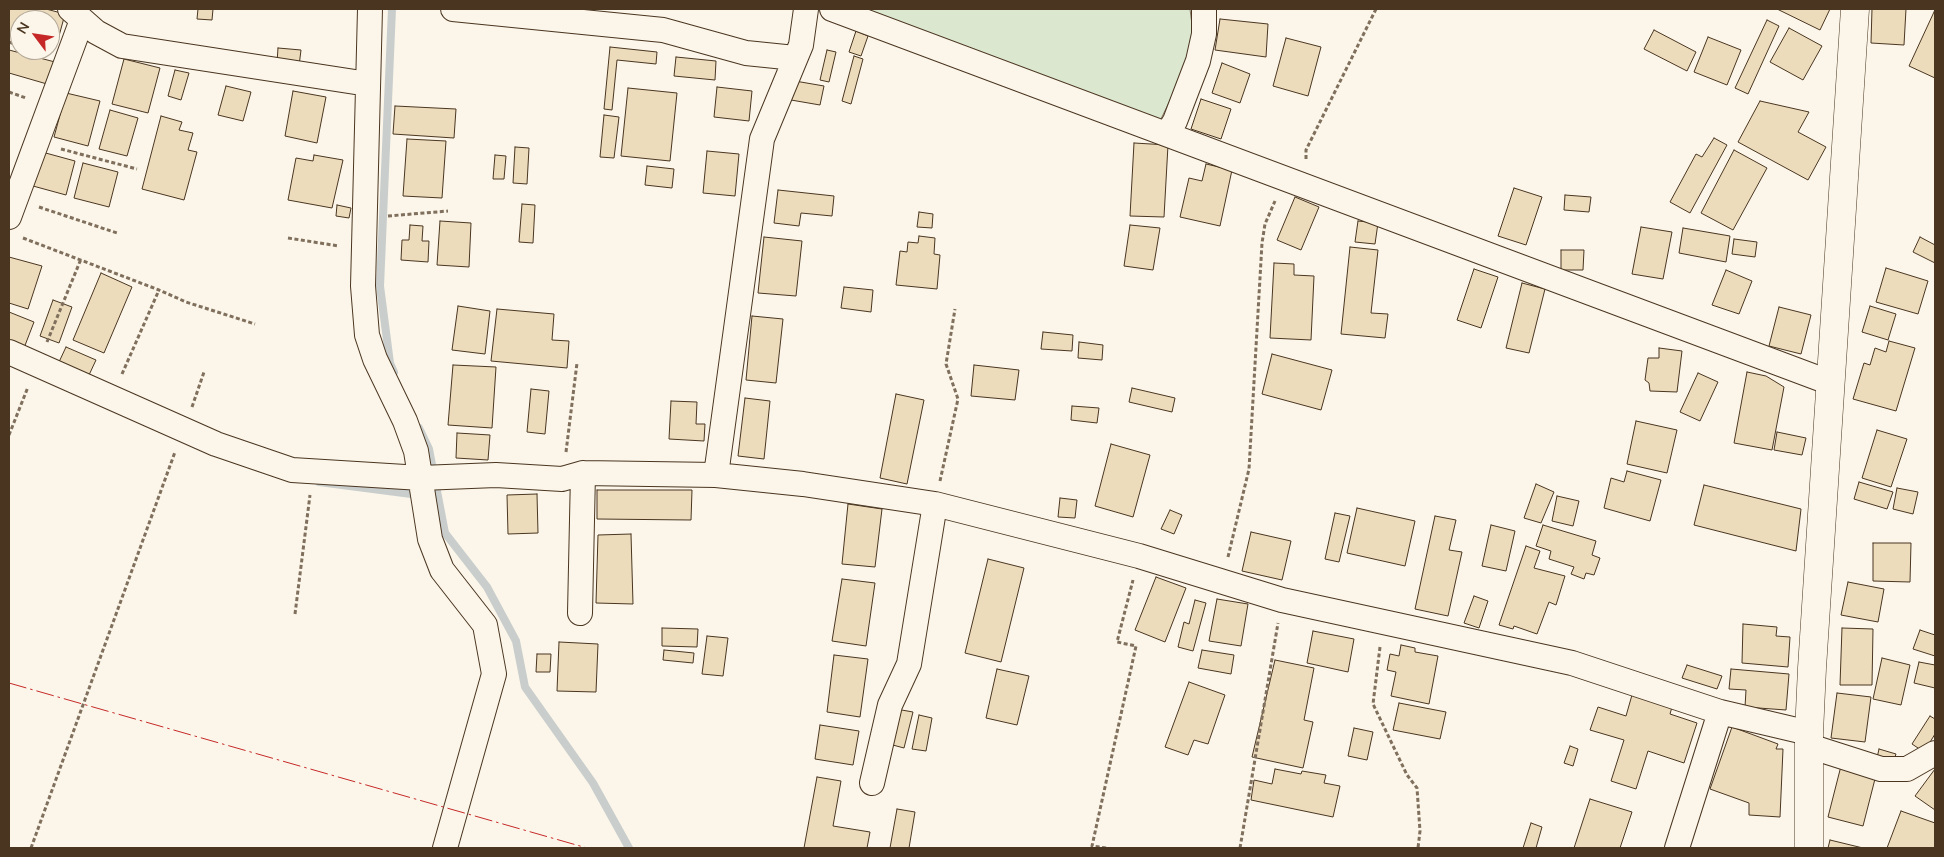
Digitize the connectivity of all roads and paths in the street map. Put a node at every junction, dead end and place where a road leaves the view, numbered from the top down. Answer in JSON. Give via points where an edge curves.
{"nodes":[{"id":1,"x":370,"y":9,"type":"edge"},
{"id":2,"x":453,"y":9,"type":"edge"},
{"id":3,"x":806,"y":9,"type":"edge"},
{"id":4,"x":832,"y":9,"type":"edge"},
{"id":5,"x":1204,"y":9,"type":"edge"},
{"id":6,"x":1376,"y":9,"type":"edge"},
{"id":7,"x":1855,"y":9,"type":"edge"},
{"id":8,"x":76,"y":14,"type":"edge"},
{"id":9,"x":795,"y":58,"type":"junction"},
{"id":10,"x":368,"y":84,"type":"junction"},
{"id":11,"x":1167,"y":134,"type":"junction"},
{"id":12,"x":36,"y":143,"type":"junction"},
{"id":13,"x":137,"y":169,"type":"dead end"},
{"id":14,"x":1296,"y":182,"type":"junction"},
{"id":15,"x":448,"y":210,"type":"dead end"},
{"id":16,"x":14,"y":217,"type":"edge"},
{"id":17,"x":365,"y":218,"type":"junction"},
{"id":18,"x":117,"y":233,"type":"dead end"},
{"id":19,"x":288,"y":238,"type":"dead end"},
{"id":20,"x":364,"y":250,"type":"junction"},
{"id":21,"x":80,"y":259,"type":"junction"},
{"id":22,"x":159,"y":290,"type":"junction"},
{"id":23,"x":955,"y":309,"type":"dead end"},
{"id":24,"x":255,"y":324,"type":"dead end"},
{"id":25,"x":9,"y":352,"type":"edge"},
{"id":26,"x":577,"y":363,"type":"dead end"},
{"id":27,"x":38,"y":365,"type":"junction"},
{"id":28,"x":204,"y":372,"type":"dead end"},
{"id":29,"x":1831,"y":383,"type":"junction"},
{"id":30,"x":111,"y":398,"type":"junction"},
{"id":31,"x":183,"y":430,"type":"junction"},
{"id":32,"x":9,"y":435,"type":"edge"},
{"id":33,"x":313,"y":472,"type":"junction"},
{"id":34,"x":716,"y":475,"type":"junction"},
{"id":35,"x":572,"y":476,"type":"junction"},
{"id":36,"x":421,"y":478,"type":"junction"},
{"id":37,"x":935,"y":504,"type":"junction"},
{"id":38,"x":1139,"y":556,"type":"junction"},
{"id":39,"x":1221,"y":582,"type":"junction"},
{"id":40,"x":1282,"y":600,"type":"junction"},
{"id":41,"x":580,"y":613,"type":"dead end"},
{"id":42,"x":295,"y":614,"type":"dead end"},
{"id":43,"x":1383,"y":624,"type":"junction"},
{"id":44,"x":1720,"y":712,"type":"junction"},
{"id":45,"x":1809,"y":739,"type":"junction"},
{"id":46,"x":1935,"y":753,"type":"edge"},
{"id":47,"x":872,"y":783,"type":"dead end"},
{"id":48,"x":31,"y":848,"type":"edge"},
{"id":49,"x":445,"y":848,"type":"edge"},
{"id":50,"x":1106,"y":848,"type":"edge"},
{"id":51,"x":1240,"y":848,"type":"edge"},
{"id":52,"x":1418,"y":848,"type":"edge"},
{"id":53,"x":1677,"y":848,"type":"edge"},
{"id":54,"x":1809,"y":848,"type":"edge"}],
"edges":[{"from":1,"to":10,"type":"street"},
{"from":2,"to":9,"type":"street","via":[[663,30],[746,53]]},
{"from":3,"to":9,"type":"street","via":[[801,45]]},
{"from":4,"to":11,"type":"street"},
{"from":5,"to":11,"type":"street","via":[[1204,34],[1198,61]]},
{"from":6,"to":14,"type":"path","via":[[1306,150]]},
{"from":7,"to":29,"type":"street"},
{"from":8,"to":10,"type":"street","via":[[96,32],[122,46]]},
{"from":8,"to":12,"type":"street"},
{"from":9,"to":34,"type":"street","via":[[762,139]]},
{"from":10,"to":17,"type":"street"},
{"from":11,"to":14,"type":"street"},
{"from":12,"to":13,"type":"path"},
{"from":12,"to":16,"type":"street"},
{"from":14,"to":29,"type":"street"},
{"from":14,"to":39,"type":"path","via":[[1265,224],[1263,234],[1249,469],[1242,508]]},
{"from":15,"to":17,"type":"path"},
{"from":16,"to":18,"type":"path"},
{"from":16,"to":21,"type":"path"},
{"from":17,"to":20,"type":"street"},
{"from":19,"to":20,"type":"path"},
{"from":20,"to":36,"type":"street","via":[[367,335],[416,450]]},
{"from":21,"to":22,"type":"path"},
{"from":21,"to":27,"type":"path"},
{"from":22,"to":24,"type":"path"},
{"from":22,"to":30,"type":"path"},
{"from":23,"to":37,"type":"path","via":[[946,364],[958,399]]},
{"from":25,"to":27,"type":"street"},
{"from":26,"to":35,"type":"path"},
{"from":27,"to":30,"type":"street"},
{"from":27,"to":32,"type":"path"},
{"from":28,"to":31,"type":"path"},
{"from":29,"to":45,"type":"street"},
{"from":30,"to":31,"type":"street"},
{"from":31,"to":33,"type":"street","via":[[256,459],[292,470]]},
{"from":31,"to":48,"type":"path"},
{"from":33,"to":36,"type":"street"},
{"from":33,"to":42,"type":"path"},
{"from":34,"to":35,"type":"street"},
{"from":34,"to":37,"type":"street","via":[[804,484]]},
{"from":35,"to":36,"type":"street"},
{"from":35,"to":41,"type":"street"},
{"from":36,"to":49,"type":"street","via":[[430,539],[442,570],[485,625],[494,674]]},
{"from":37,"to":38,"type":"street"},
{"from":37,"to":47,"type":"street","via":[[909,664],[890,705]]},
{"from":38,"to":39,"type":"street"},
{"from":38,"to":50,"type":"path","via":[[1117,642],[1136,646],[1092,846]]},
{"from":39,"to":40,"type":"street"},
{"from":40,"to":43,"type":"street"},
{"from":40,"to":51,"type":"path"},
{"from":43,"to":44,"type":"street","via":[[1572,663]]},
{"from":43,"to":52,"type":"path","via":[[1373,704],[1407,775],[1418,788]]},
{"from":44,"to":45,"type":"street"},
{"from":44,"to":53,"type":"street"},
{"from":45,"to":46,"type":"street","via":[[1881,769],[1907,769]]},
{"from":45,"to":54,"type":"street"}]}
